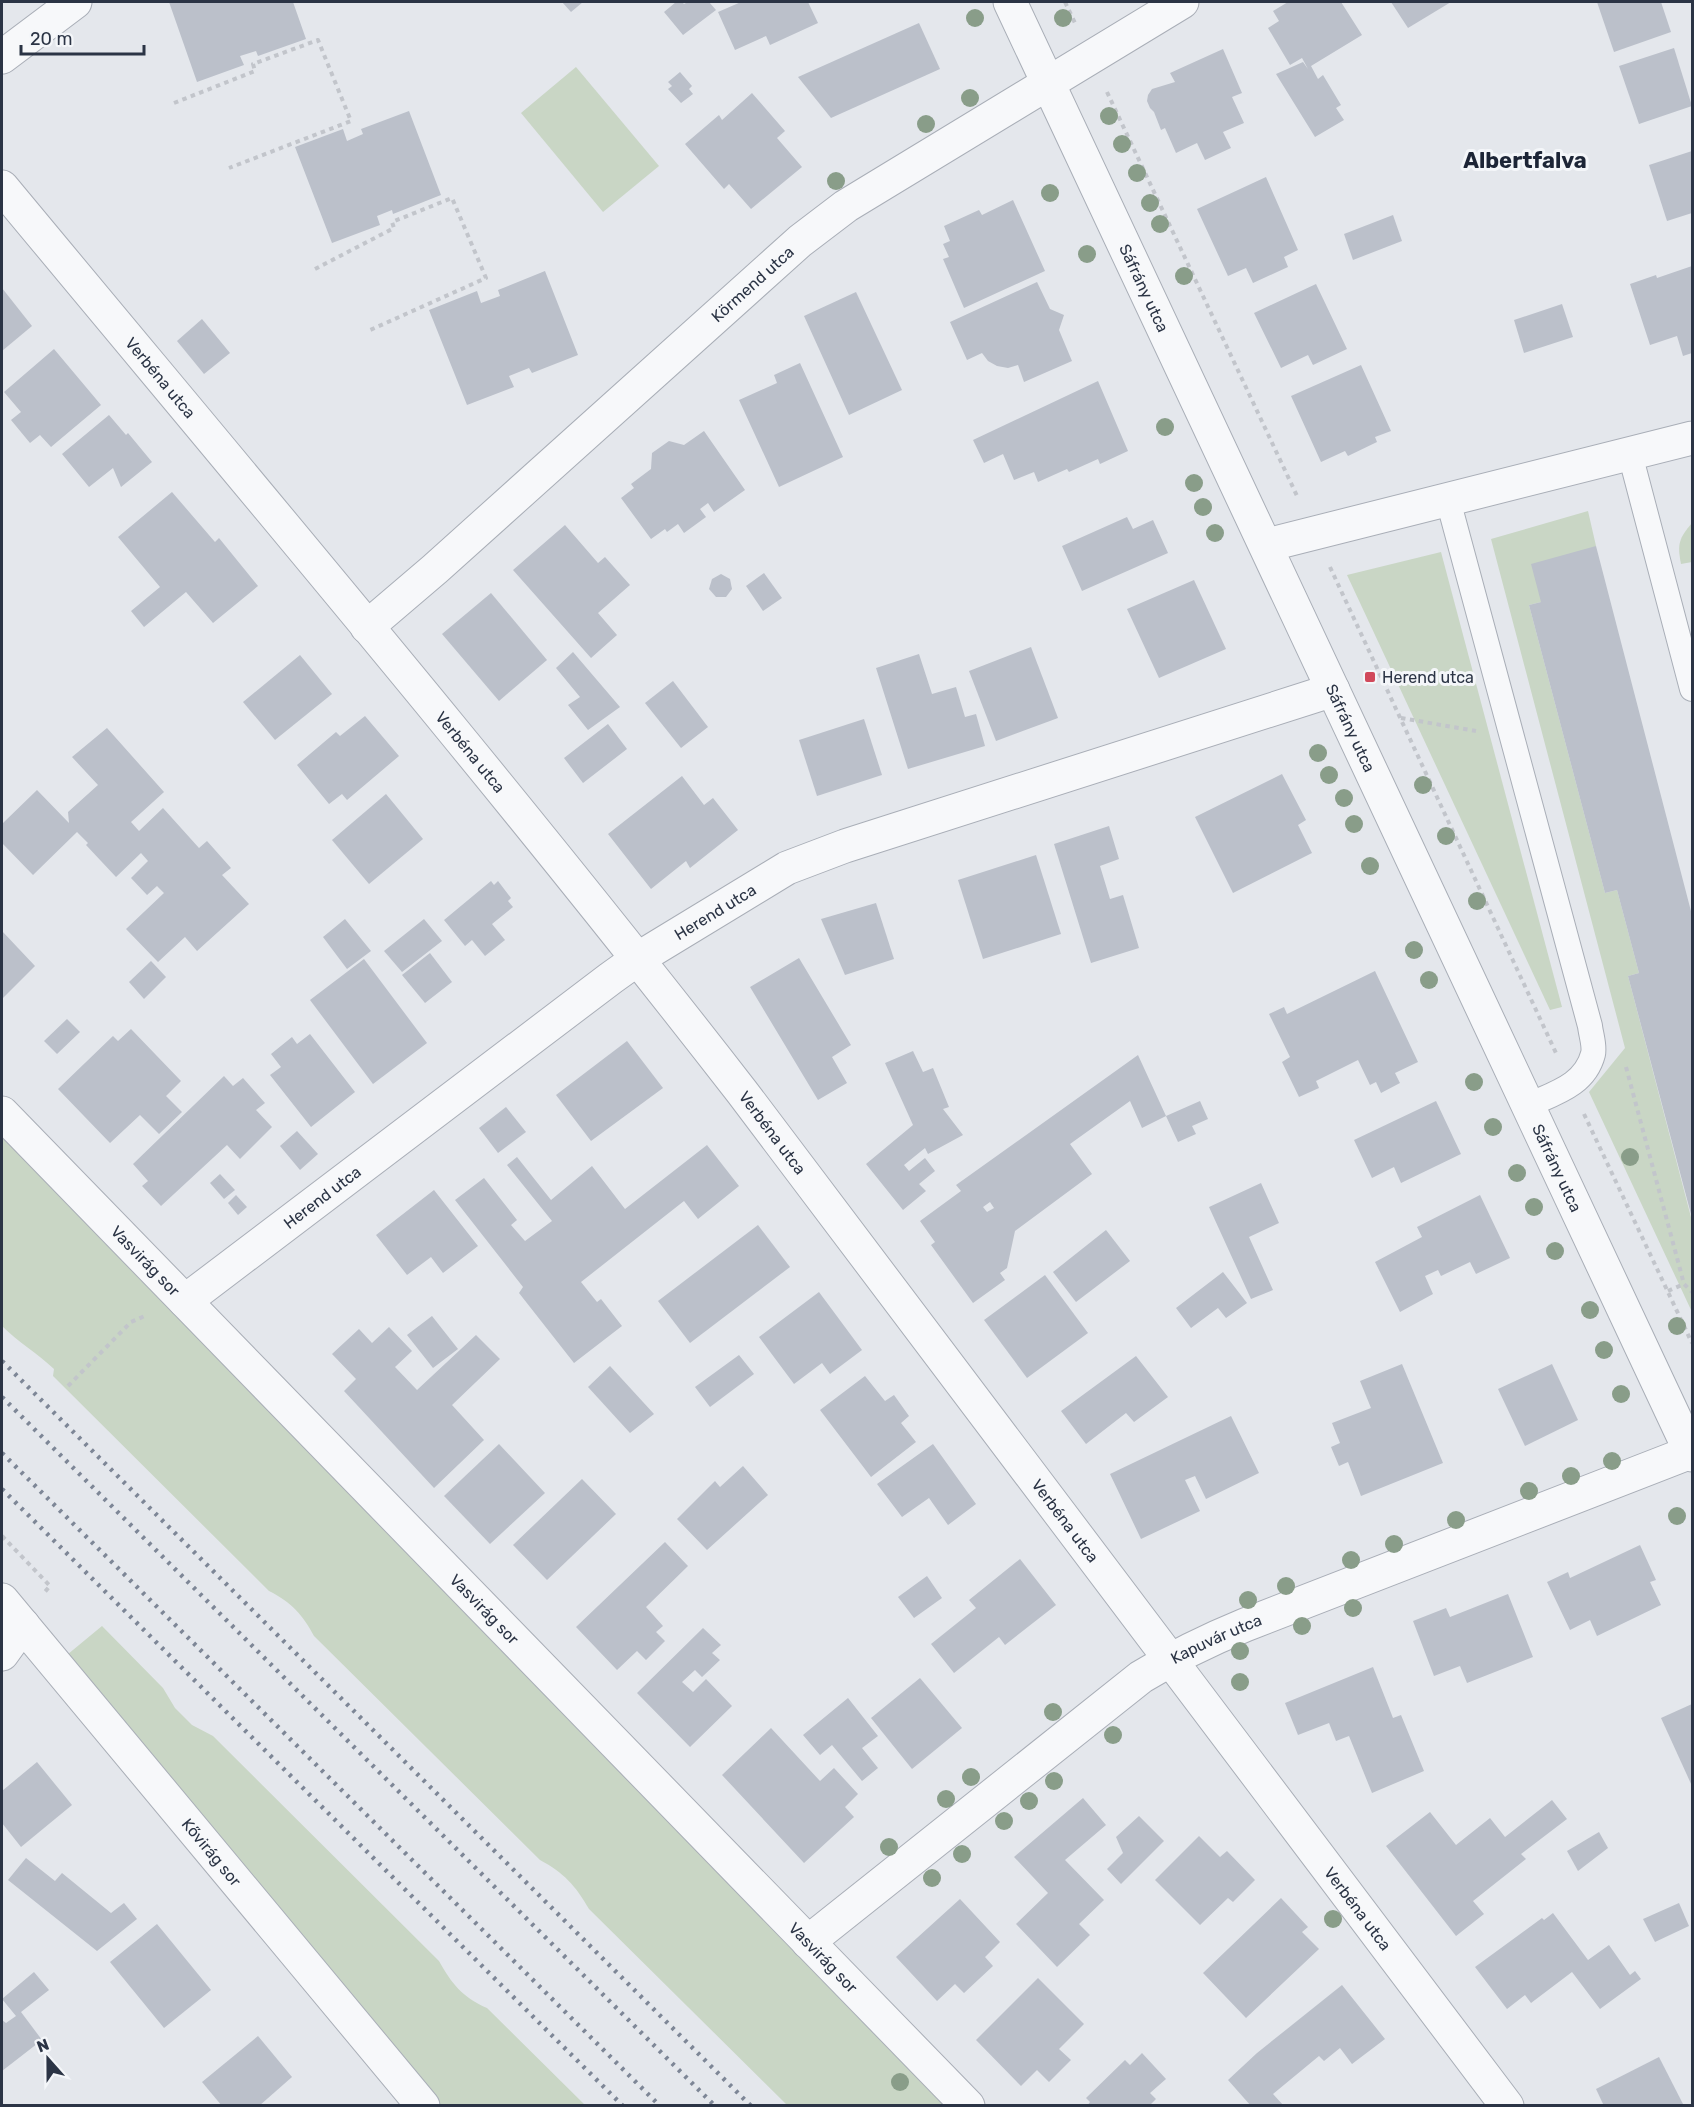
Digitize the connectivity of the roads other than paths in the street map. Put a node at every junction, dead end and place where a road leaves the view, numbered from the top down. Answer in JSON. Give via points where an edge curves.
{"nodes":[{"id":1,"x":75,"y":2,"type":"edge"},
{"id":2,"x":1011,"y":2,"type":"edge"},
{"id":3,"x":1182,"y":2,"type":"edge"},
{"id":4,"x":2,"y":57,"type":"edge"},
{"id":5,"x":1049,"y":83,"type":"junction"},
{"id":6,"x":2,"y":187,"type":"edge"},
{"id":7,"x":1692,"y":438,"type":"edge"},
{"id":8,"x":1630,"y":454,"type":"junction"},
{"id":9,"x":1448,"y":500,"type":"junction"},
{"id":10,"x":1267,"y":545,"type":"junction"},
{"id":11,"x":367,"y":627,"type":"junction"},
{"id":12,"x":1692,"y":689,"type":"edge"},
{"id":13,"x":1334,"y":690,"type":"junction"},
{"id":14,"x":639,"y":958,"type":"junction"},
{"id":15,"x":1529,"y":1105,"type":"junction"},
{"id":16,"x":2,"y":1113,"type":"edge"},
{"id":17,"x":185,"y":1301,"type":"junction"},
{"id":18,"x":1692,"y":1453,"type":"edge"},
{"id":19,"x":2,"y":1600,"type":"edge"},
{"id":20,"x":23,"y":1625,"type":"junction"},
{"id":21,"x":2,"y":1654,"type":"edge"},
{"id":22,"x":1169,"y":1660,"type":"junction"},
{"id":23,"x":808,"y":1942,"type":"junction"},
{"id":24,"x":423,"y":2106,"type":"edge"},
{"id":25,"x":968,"y":2106,"type":"edge"},
{"id":26,"x":1507,"y":2106,"type":"edge"}],
"edges":[{"from":1,"to":4,"type":"street"},
{"from":2,"to":5,"type":"street","name":"Sáfrány utca"},
{"from":3,"to":5,"type":"street","name":"Körmend utca"},
{"from":5,"to":10,"type":"street","name":"Sáfrány utca"},
{"from":5,"to":11,"type":"street","name":"Körmend utca","via":[[846,206],[800,241]]},
{"from":6,"to":11,"type":"street","name":"Verbéna utca"},
{"from":7,"to":8,"type":"street"},
{"from":8,"to":9,"type":"street"},
{"from":8,"to":12,"type":"lane"},
{"from":9,"to":10,"type":"street"},
{"from":9,"to":15,"type":"lane","via":[[1590,1026],[1593,1053],[1583,1075],[1571,1086]]},
{"from":10,"to":13,"type":"street","name":"Sáfrány utca"},
{"from":11,"to":14,"type":"street","name":"Verbéna utca"},
{"from":13,"to":14,"type":"street","name":"Herend utca","via":[[787,868]]},
{"from":13,"to":15,"type":"street","name":"Sáfrány utca"},
{"from":14,"to":17,"type":"street","name":"Herend utca"},
{"from":14,"to":22,"type":"street","name":"Verbéna utca"},
{"from":15,"to":18,"type":"street","name":"Sáfrány utca"},
{"from":16,"to":17,"type":"street","name":"Vasvirág sor"},
{"from":17,"to":23,"type":"street","name":"Vasvirág sor"},
{"from":18,"to":22,"type":"street","name":"Kapuvár utca","via":[[1236,1629]]},
{"from":19,"to":20,"type":"street","name":"Kővirág sor"},
{"from":20,"to":21,"type":"street"},
{"from":20,"to":24,"type":"street","name":"Kővirág sor"},
{"from":22,"to":23,"type":"street","name":"Kapuvár utca","via":[[1141,1677]]},
{"from":22,"to":26,"type":"street","name":"Verbéna utca"},
{"from":23,"to":25,"type":"street","name":"Vasvirág sor"}]}
